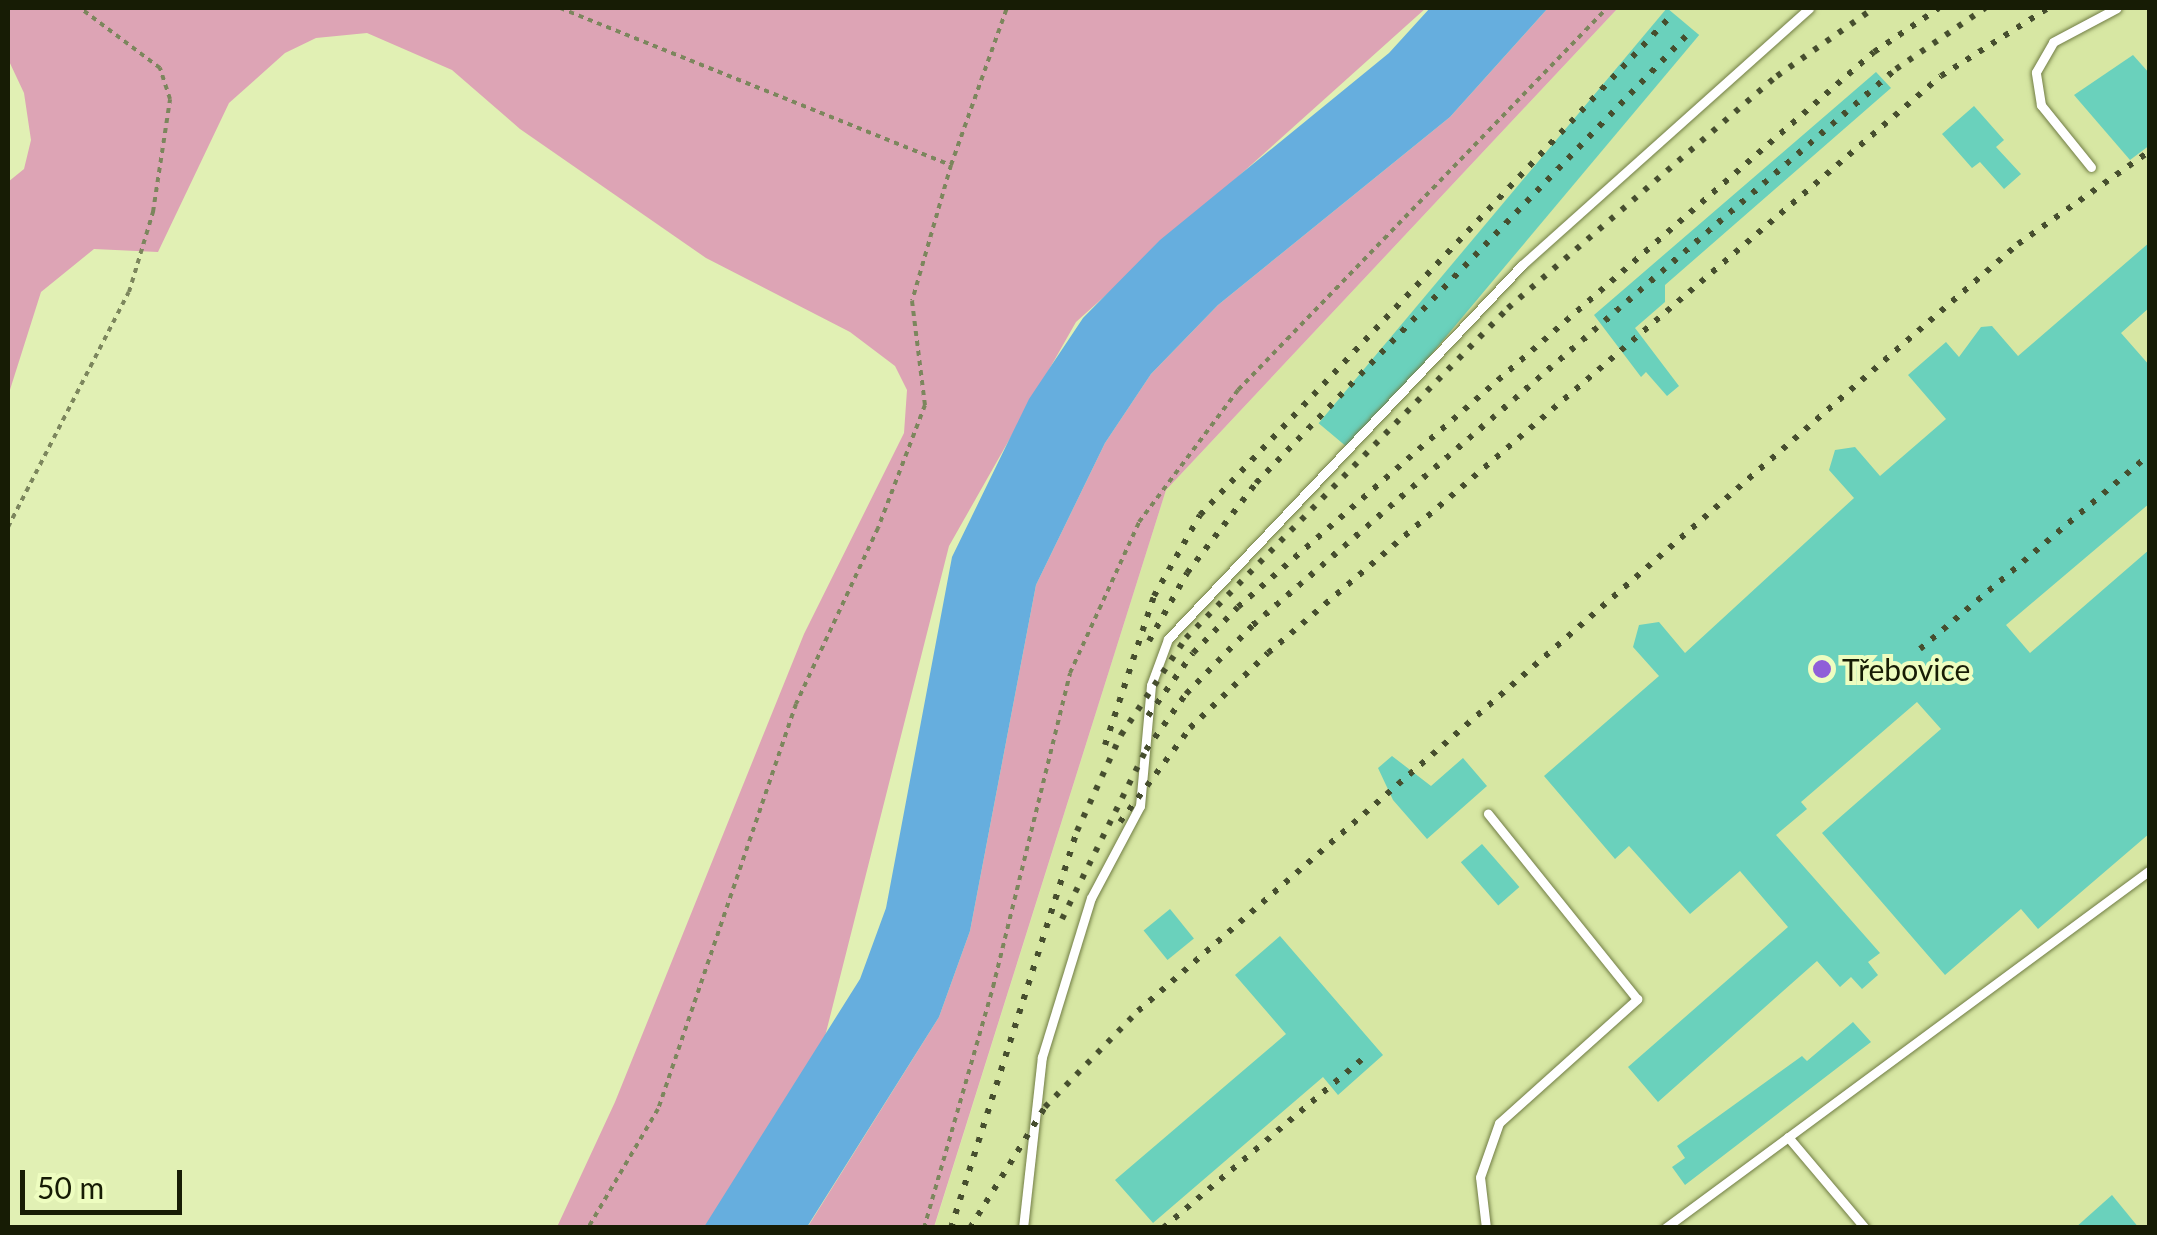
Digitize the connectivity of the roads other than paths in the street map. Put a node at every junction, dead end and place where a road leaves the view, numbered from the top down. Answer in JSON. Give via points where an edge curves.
{"nodes":[{"id":1,"x":1809,"y":8,"type":"edge"},
{"id":2,"x":2117,"y":8,"type":"edge"},
{"id":3,"x":2091,"y":168,"type":"dead end"},
{"id":4,"x":1488,"y":814,"type":"dead end"},
{"id":5,"x":2150,"y":870,"type":"edge"},
{"id":6,"x":1788,"y":1137,"type":"junction"},
{"id":7,"x":1023,"y":1228,"type":"edge"},
{"id":8,"x":1486,"y":1228,"type":"edge"},
{"id":9,"x":1665,"y":1228,"type":"edge"},
{"id":10,"x":1865,"y":1228,"type":"edge"}],
"edges":[{"from":1,"to":7,"type":"lane","via":[[1522,265],[1168,640],[1151,685],[1140,806],[1092,898],[1042,1057]]},
{"from":2,"to":3,"type":"lane","via":[[2053,42],[2036,72],[2041,105]]},
{"from":4,"to":8,"type":"lane","via":[[1637,999],[1500,1123],[1480,1177]]},
{"from":5,"to":6,"type":"lane"},
{"from":6,"to":9,"type":"lane"},
{"from":6,"to":10,"type":"lane"}]}
